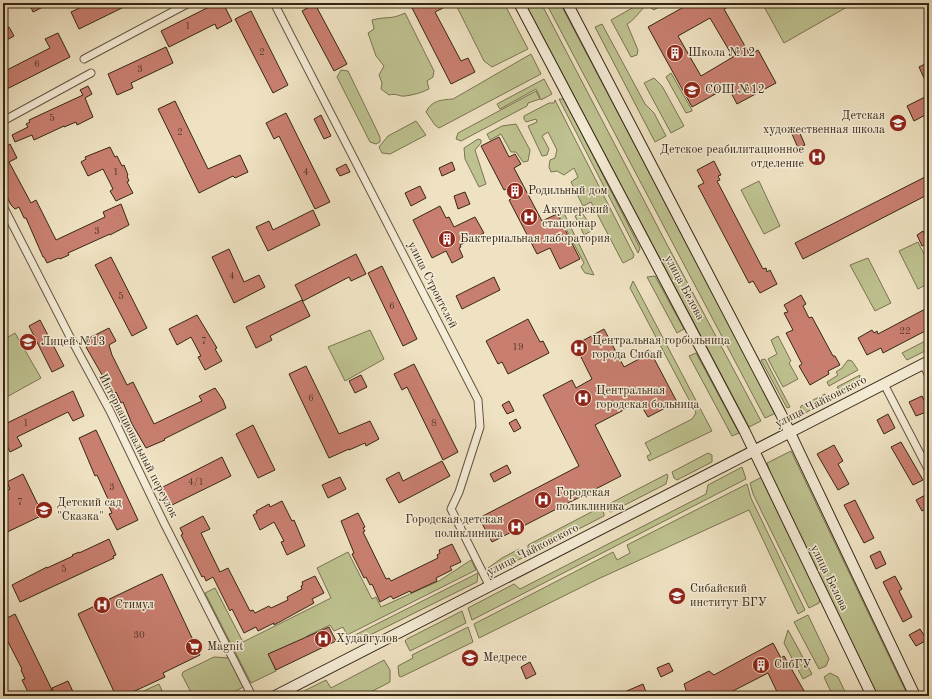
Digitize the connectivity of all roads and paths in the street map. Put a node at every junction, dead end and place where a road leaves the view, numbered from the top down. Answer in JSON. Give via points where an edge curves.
{"nodes":[{"id":1,"x":189,"y":3,"type":"edge"},
{"id":2,"x":274,"y":3,"type":"edge"},
{"id":3,"x":519,"y":3,"type":"edge"},
{"id":4,"x":567,"y":3,"type":"edge"},
{"id":5,"x":84,"y":59,"type":"dead end"},
{"id":6,"x":91,"y":73,"type":"dead end"},
{"id":7,"x":3,"y":121,"type":"edge"},
{"id":8,"x":3,"y":206,"type":"edge"},
{"id":9,"x":926,"y":362,"type":"edge"},
{"id":10,"x":929,"y":376,"type":"edge"},
{"id":11,"x":884,"y":384,"type":"junction"},
{"id":12,"x":790,"y":433,"type":"junction"},
{"id":13,"x":754,"y":451,"type":"junction"},
{"id":14,"x":929,"y":471,"type":"edge"},
{"id":15,"x":490,"y":587,"type":"junction"},
{"id":16,"x":252,"y":696,"type":"edge"},
{"id":17,"x":275,"y":696,"type":"edge"},
{"id":18,"x":872,"y":696,"type":"edge"},
{"id":19,"x":914,"y":696,"type":"edge"}],
"edges":[{"from":1,"to":5,"type":"street"},
{"from":2,"to":15,"type":"street","name":"улица Строителей","via":[[478,400],[480,428],[451,509]]},
{"from":3,"to":13,"type":"main road","name":"улица Белова"},
{"from":4,"to":12,"type":"main road"},
{"from":6,"to":7,"type":"street"},
{"from":8,"to":16,"type":"street","name":"Интернациональный переулок","via":[[110,411]]},
{"from":9,"to":10,"type":"street"},
{"from":9,"to":11,"type":"main road","name":"улица Чайковского"},
{"from":11,"to":12,"type":"main road","name":"улица Чайковского"},
{"from":11,"to":14,"type":"street"},
{"from":12,"to":13,"type":"main road","name":"улица Чайковского"},
{"from":12,"to":19,"type":"main road"},
{"from":13,"to":15,"type":"main road","name":"улица Чайковского"},
{"from":13,"to":18,"type":"main road","name":"улица Белова"},
{"from":15,"to":17,"type":"main road","name":"улица Чайковского"}]}
